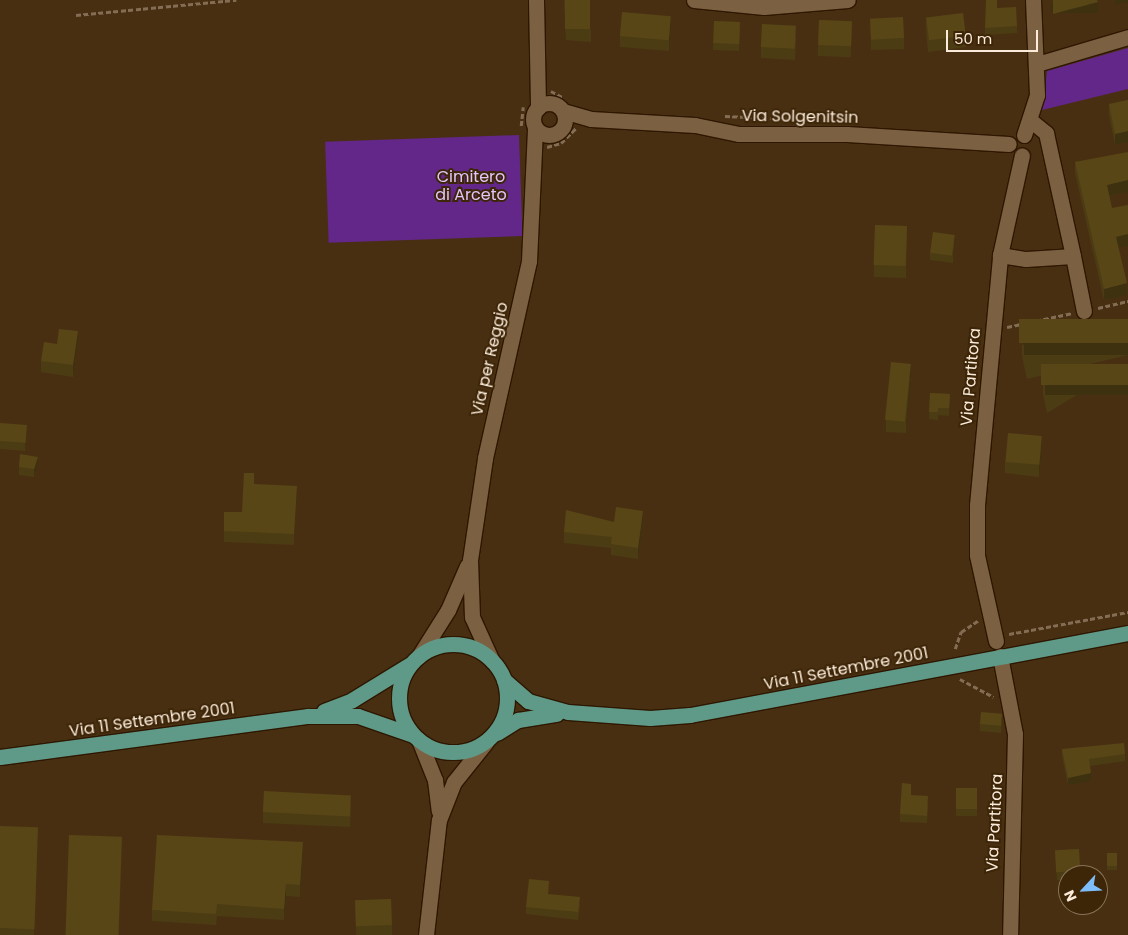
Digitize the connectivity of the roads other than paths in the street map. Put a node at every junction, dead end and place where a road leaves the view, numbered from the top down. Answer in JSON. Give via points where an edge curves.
{"nodes":[{"id":1,"x":536,"y":0,"type":"edge"},
{"id":2,"x":694,"y":0,"type":"edge"},
{"id":3,"x":848,"y":0,"type":"edge"},
{"id":4,"x":1033,"y":0,"type":"edge"},
{"id":5,"x":1128,"y":37,"type":"edge"},
{"id":6,"x":1037,"y":64,"type":"junction"},
{"id":7,"x":557,"y":105,"type":"junction"},
{"id":8,"x":1030,"y":120,"type":"junction"},
{"id":9,"x":1024,"y":135,"type":"junction"},
{"id":10,"x":548,"y":139,"type":"junction"},
{"id":11,"x":1009,"y":144,"type":"junction"},
{"id":12,"x":1022,"y":155,"type":"junction"},
{"id":13,"x":1000,"y":255,"type":"junction"},
{"id":14,"x":1073,"y":256,"type":"junction"},
{"id":15,"x":1084,"y":311,"type":"road end"},
{"id":16,"x":470,"y":560,"type":"junction"},
{"id":17,"x":1128,"y":633,"type":"edge"},
{"id":18,"x":997,"y":645,"type":"junction"},
{"id":19,"x":415,"y":660,"type":"junction"},
{"id":20,"x":492,"y":661,"type":"junction"},
{"id":21,"x":504,"y":680,"type":"junction"},
{"id":22,"x":568,"y":712,"type":"junction"},
{"id":23,"x":308,"y":716,"type":"junction"},
{"id":24,"x":416,"y":737,"type":"junction"},
{"id":25,"x":489,"y":739,"type":"junction"},
{"id":26,"x":0,"y":757,"type":"edge"},
{"id":27,"x":439,"y":820,"type":"junction"},
{"id":28,"x":426,"y":935,"type":"edge"},
{"id":29,"x":1010,"y":935,"type":"edge"}],
"edges":[{"from":1,"to":7,"type":"street","name":"Via per Reggio"},
{"from":2,"to":3,"type":"street","via":[[764,7]]},
{"from":4,"to":6,"type":"street","name":"Via Partitora"},
{"from":5,"to":6,"type":"street"},
{"from":6,"to":8,"type":"street","name":"Via Partitora"},
{"from":7,"to":10,"type":"street","name":"Via per Reggio"},
{"from":7,"to":10,"type":"street","name":"Via per Reggio","via":[[535,127]]},
{"from":7,"to":11,"type":"street","name":"Via Solgenitsin","via":[[791,137],[847,134]]},
{"from":8,"to":9,"type":"street","name":"Via Partitora"},
{"from":8,"to":14,"type":"street","via":[[1046,133]]},
{"from":9,"to":11,"type":"street","via":[[1014,136]]},
{"from":9,"to":12,"type":"street","name":"Via Partitora","via":[[1030,145]]},
{"from":10,"to":16,"type":"street","name":"Via per Reggio","via":[[534,164],[527,269],[483,472]]},
{"from":11,"to":12,"type":"street","via":[[1013,152]]},
{"from":12,"to":13,"type":"street","name":"Via Partitora"},
{"from":13,"to":14,"type":"street","via":[[1026,259]]},
{"from":13,"to":18,"type":"street","name":"Via Partitora","via":[[977,505],[978,555]]},
{"from":14,"to":15,"type":"street"},
{"from":16,"to":19,"type":"street","name":"Via per Reggio","via":[[448,610]]},
{"from":16,"to":20,"type":"street","name":"Via per Reggio","via":[[472,617]]},
{"from":17,"to":18,"type":"main road","name":"Via 11 Settembre 2001"},
{"from":18,"to":22,"type":"main road","name":"Via 11 Settembre 2001","via":[[690,715],[650,718]]},
{"from":18,"to":29,"type":"street","name":"Via Partitora","via":[[1013,712],[1016,798]]},
{"from":19,"to":20,"type":"main road","name":"Via 11 Settembre 2001","via":[[452,644],[478,650]]},
{"from":19,"to":23,"type":"main road","name":"Via 11 Settembre 2001","via":[[352,700]]},
{"from":19,"to":24,"type":"main road","via":[[399,699]]},
{"from":20,"to":21,"type":"main road","name":"Via 11 Settembre 2001"},
{"from":21,"to":22,"type":"main road","name":"Via 11 Settembre 2001","via":[[528,701]]},
{"from":21,"to":25,"type":"main road","name":"Via 11 Settembre 2001","via":[[507,706]]},
{"from":22,"to":25,"type":"main road","name":"Via 11 Settembre 2001","via":[[518,720]]},
{"from":23,"to":24,"type":"main road","name":"Via 11 Settembre 2001","via":[[358,716]]},
{"from":23,"to":26,"type":"main road","name":"Via 11 Settembre 2001"},
{"from":24,"to":25,"type":"main road","name":"Via 11 Settembre 2001","via":[[452,752]]},
{"from":24,"to":27,"type":"street","via":[[435,780]]},
{"from":25,"to":27,"type":"street","via":[[454,782]]},
{"from":27,"to":28,"type":"street"}]}
